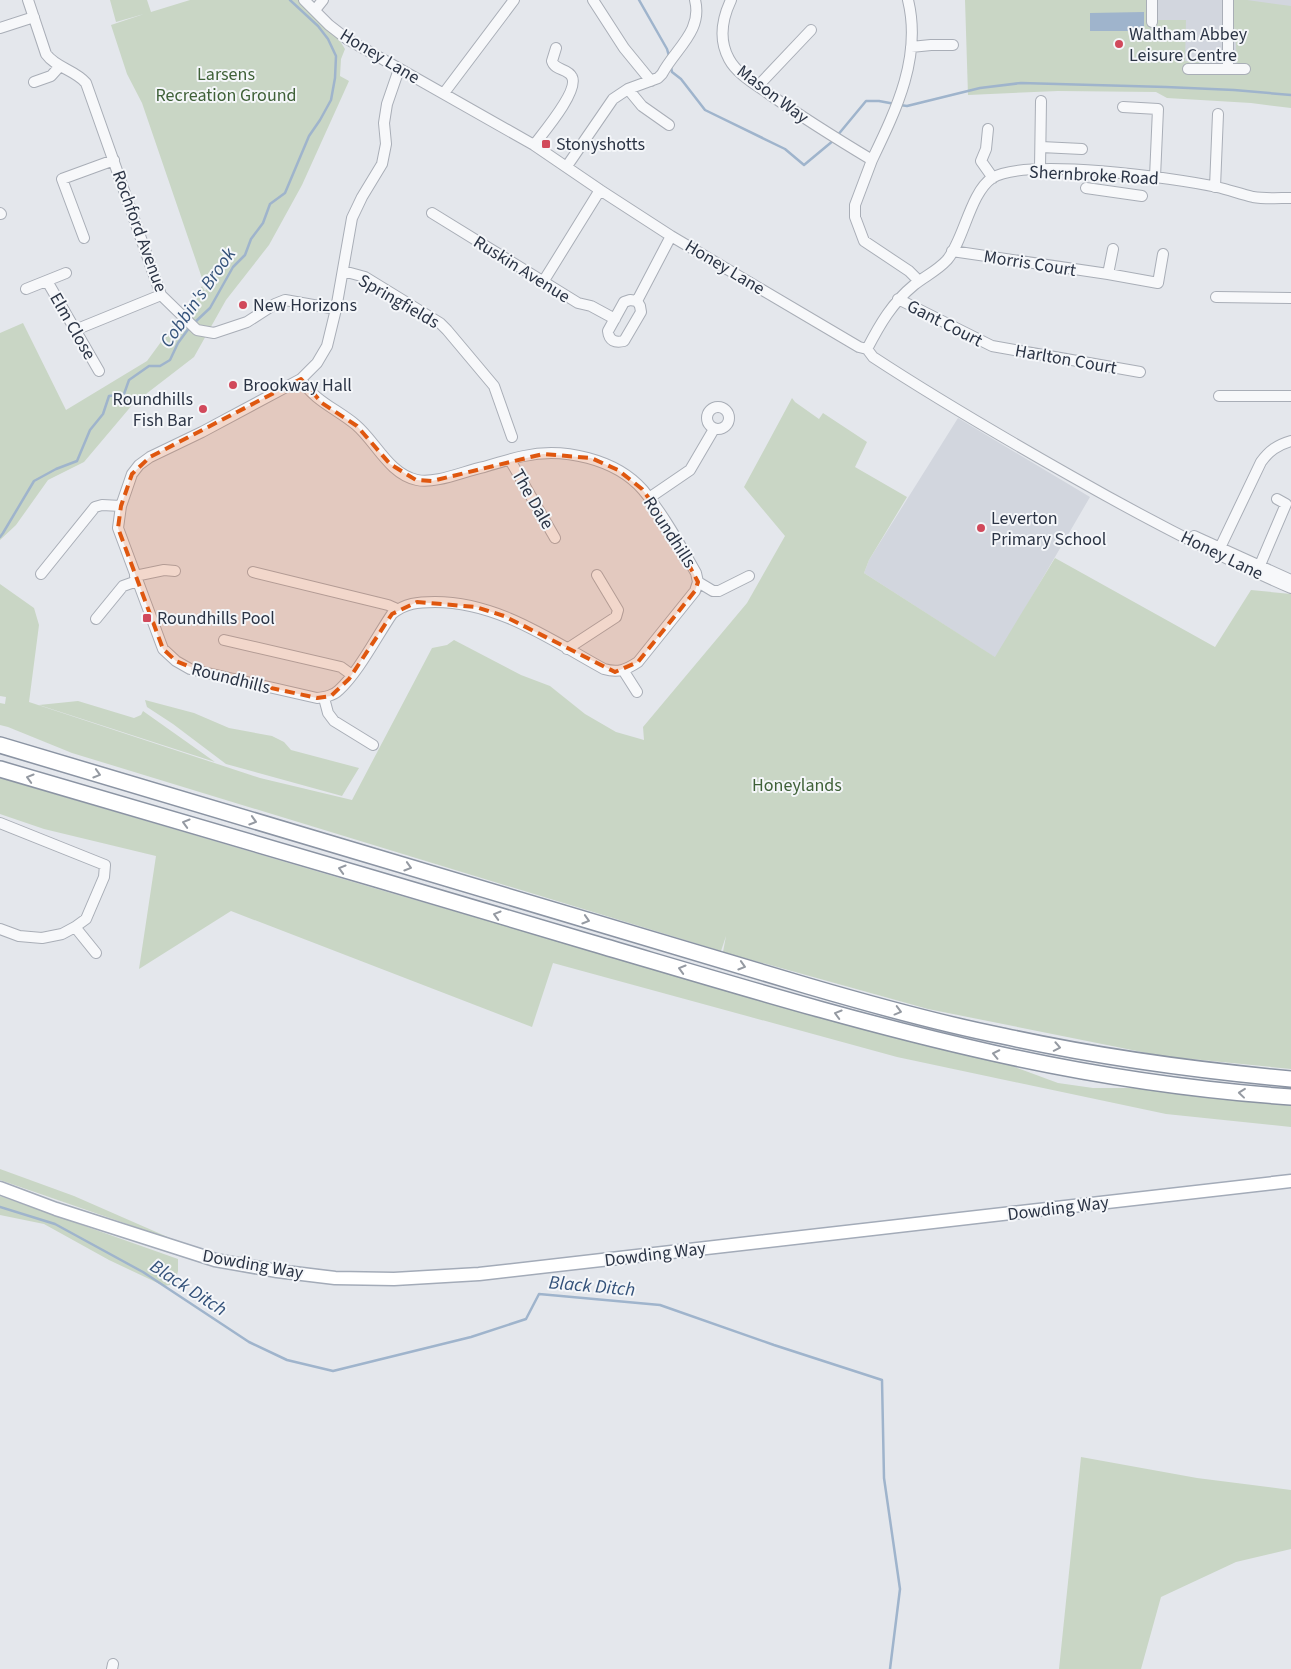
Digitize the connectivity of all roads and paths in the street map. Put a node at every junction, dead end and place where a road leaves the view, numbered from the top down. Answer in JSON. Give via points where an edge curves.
{"nodes":[{"id":1,"x":28,"y":0,"type":"edge"},
{"id":2,"x":304,"y":0,"type":"edge"},
{"id":3,"x":323,"y":0,"type":"edge"},
{"id":4,"x":514,"y":0,"type":"edge"},
{"id":5,"x":593,"y":0,"type":"edge"},
{"id":6,"x":695,"y":0,"type":"edge"},
{"id":7,"x":730,"y":0,"type":"edge"},
{"id":8,"x":908,"y":0,"type":"edge"},
{"id":9,"x":1152,"y":0,"type":"edge"},
{"id":10,"x":1228,"y":0,"type":"edge"},
{"id":11,"x":315,"y":10,"type":"junction"},
{"id":12,"x":34,"y":17,"type":"junction"},
{"id":13,"x":1152,"y":22,"type":"dead end"},
{"id":14,"x":0,"y":28,"type":"edge"},
{"id":15,"x":811,"y":30,"type":"dead end"},
{"id":16,"x":954,"y":46,"type":"dead end"},
{"id":17,"x":912,"y":47,"type":"junction"},
{"id":18,"x":556,"y":48,"type":"dead end"},
{"id":19,"x":60,"y":66,"type":"junction"},
{"id":20,"x":1188,"y":69,"type":"dead end"},
{"id":21,"x":1228,"y":69,"type":"junction"},
{"id":22,"x":1245,"y":69,"type":"dead end"},
{"id":23,"x":401,"y":70,"type":"junction"},
{"id":24,"x":651,"y":80,"type":"junction"},
{"id":25,"x":34,"y":82,"type":"dead end"},
{"id":26,"x":758,"y":86,"type":"junction"},
{"id":27,"x":628,"y":89,"type":"junction"},
{"id":28,"x":444,"y":93,"type":"junction"},
{"id":29,"x":1041,"y":101,"type":"dead end"},
{"id":30,"x":1123,"y":107,"type":"dead end"},
{"id":31,"x":1218,"y":114,"type":"dead end"},
{"id":32,"x":669,"y":125,"type":"dead end"},
{"id":33,"x":988,"y":129,"type":"dead end"},
{"id":34,"x":534,"y":145,"type":"junction"},
{"id":35,"x":1041,"y":147,"type":"junction"},
{"id":36,"x":1082,"y":149,"type":"dead end"},
{"id":37,"x":114,"y":160,"type":"junction"},
{"id":38,"x":872,"y":160,"type":"junction"},
{"id":39,"x":566,"y":166,"type":"junction"},
{"id":40,"x":1040,"y":168,"type":"junction"},
{"id":41,"x":1106,"y":172,"type":"junction"},
{"id":42,"x":1155,"y":177,"type":"junction"},
{"id":43,"x":993,"y":178,"type":"junction"},
{"id":44,"x":1215,"y":187,"type":"junction"},
{"id":45,"x":1086,"y":188,"type":"dead end"},
{"id":46,"x":600,"y":190,"type":"junction"},
{"id":47,"x":1106,"y":191,"type":"junction"},
{"id":48,"x":1142,"y":196,"type":"dead end"},
{"id":49,"x":1291,"y":198,"type":"edge"},
{"id":50,"x":432,"y":212,"type":"dead end"},
{"id":51,"x":672,"y":236,"type":"junction"},
{"id":52,"x":84,"y":238,"type":"dead end"},
{"id":53,"x":1113,"y":249,"type":"dead end"},
{"id":54,"x":952,"y":251,"type":"junction"},
{"id":55,"x":1163,"y":254,"type":"dead end"},
{"id":56,"x":343,"y":271,"type":"junction"},
{"id":57,"x":66,"y":273,"type":"dead end"},
{"id":58,"x":1108,"y":274,"type":"junction"},
{"id":59,"x":47,"y":281,"type":"junction"},
{"id":60,"x":919,"y":281,"type":"junction"},
{"id":61,"x":543,"y":282,"type":"junction"},
{"id":62,"x":26,"y":289,"type":"dead end"},
{"id":63,"x":161,"y":295,"type":"junction"},
{"id":64,"x":1216,"y":297,"type":"dead end"},
{"id":65,"x":1291,"y":298,"type":"edge"},
{"id":66,"x":898,"y":299,"type":"junction"},
{"id":67,"x":636,"y":301,"type":"junction"},
{"id":68,"x":336,"y":309,"type":"junction"},
{"id":69,"x":615,"y":319,"type":"junction"},
{"id":70,"x":76,"y":330,"type":"junction"},
{"id":71,"x":992,"y":346,"type":"joint"},
{"id":72,"x":868,"y":349,"type":"junction"},
{"id":73,"x":99,"y":371,"type":"dead end"},
{"id":74,"x":1140,"y":372,"type":"dead end"},
{"id":75,"x":301,"y":379,"type":"junction"},
{"id":76,"x":1219,"y":396,"type":"dead end"},
{"id":77,"x":1291,"y":396,"type":"edge"},
{"id":78,"x":714,"y":428,"type":"dead end"},
{"id":79,"x":512,"y":437,"type":"dead end"},
{"id":80,"x":1291,"y":442,"type":"edge"},
{"id":81,"x":510,"y":460,"type":"junction"},
{"id":82,"x":648,"y":498,"type":"junction"},
{"id":83,"x":1277,"y":499,"type":"dead end"},
{"id":84,"x":121,"y":506,"type":"junction"},
{"id":85,"x":555,"y":538,"type":"dead end"},
{"id":86,"x":1218,"y":551,"type":"junction"},
{"id":87,"x":1260,"y":564,"type":"junction"},
{"id":88,"x":175,"y":571,"type":"dead end"},
{"id":89,"x":253,"y":572,"type":"dead end"},
{"id":90,"x":41,"y":574,"type":"dead end"},
{"id":91,"x":597,"y":575,"type":"dead end"},
{"id":92,"x":749,"y":576,"type":"dead end"},
{"id":93,"x":136,"y":579,"type":"junction"},
{"id":94,"x":1291,"y":580,"type":"edge"},
{"id":95,"x":698,"y":582,"type":"junction"},
{"id":96,"x":1291,"y":588,"type":"edge"},
{"id":97,"x":397,"y":609,"type":"junction"},
{"id":98,"x":96,"y":619,"type":"dead end"},
{"id":99,"x":224,"y":640,"type":"dead end"},
{"id":100,"x":567,"y":649,"type":"junction"},
{"id":101,"x":623,"y":670,"type":"junction"},
{"id":102,"x":352,"y":675,"type":"junction"},
{"id":103,"x":637,"y":692,"type":"dead end"},
{"id":104,"x":324,"y":698,"type":"junction"},
{"id":105,"x":0,"y":745,"type":"edge"},
{"id":106,"x":373,"y":745,"type":"dead end"},
{"id":107,"x":0,"y":769,"type":"edge"},
{"id":108,"x":0,"y":824,"type":"edge"},
{"id":109,"x":76,"y":928,"type":"junction"},
{"id":110,"x":0,"y":929,"type":"edge"},
{"id":111,"x":96,"y":953,"type":"dead end"},
{"id":112,"x":1291,"y":1079,"type":"edge"},
{"id":113,"x":1291,"y":1097,"type":"edge"},
{"id":114,"x":1291,"y":1181,"type":"edge"},
{"id":115,"x":0,"y":1188,"type":"edge"}],
"edges":[{"from":1,"to":12,"type":"street","name":"Rochford Avenue"},
{"from":2,"to":11,"type":"street","name":"Honey Lane"},
{"from":3,"to":11,"type":"street"},
{"from":4,"to":28,"type":"street"},
{"from":5,"to":24,"type":"street","via":[[624,48]]},
{"from":6,"to":24,"type":"street","via":[[694,27],[658,78]]},
{"from":7,"to":26,"type":"street","name":"Mason Way","via":[[723,16],[724,46],[734,66]]},
{"from":8,"to":17,"type":"street"},
{"from":9,"to":13,"type":"street"},
{"from":10,"to":21,"type":"street"},
{"from":11,"to":23,"type":"street","name":"Honey Lane","via":[[347,39]]},
{"from":12,"to":14,"type":"street"},
{"from":12,"to":19,"type":"street","name":"Rochford Avenue","via":[[46,54],[51,62]]},
{"from":15,"to":26,"type":"street"},
{"from":16,"to":17,"type":"street"},
{"from":17,"to":38,"type":"street","via":[[903,89]]},
{"from":18,"to":34,"type":"street","via":[[553,65],[571,76],[574,80],[572,89],[557,116]]},
{"from":19,"to":25,"type":"street","via":[[51,76]]},
{"from":19,"to":37,"type":"street","name":"Rochford Avenue","via":[[80,76],[86,83]]},
{"from":20,"to":21,"type":"street"},
{"from":21,"to":22,"type":"street"},
{"from":23,"to":28,"type":"street","name":"Honey Lane"},
{"from":23,"to":56,"type":"street","name":"Roundhills","via":[[387,104],[382,164],[352,218]]},
{"from":24,"to":27,"type":"street"},
{"from":26,"to":38,"type":"street","name":"Mason Way"},
{"from":27,"to":32,"type":"street","via":[[642,106]]},
{"from":27,"to":39,"type":"street","via":[[613,99]]},
{"from":28,"to":34,"type":"street","name":"Honey Lane"},
{"from":29,"to":35,"type":"street"},
{"from":30,"to":42,"type":"street","via":[[1158,109]]},
{"from":31,"to":44,"type":"street"},
{"from":33,"to":43,"type":"street","via":[[981,161]]},
{"from":34,"to":39,"type":"street","name":"Honey Lane"},
{"from":35,"to":36,"type":"street"},
{"from":35,"to":40,"type":"street"},
{"from":37,"to":52,"type":"street","via":[[62,179]]},
{"from":37,"to":63,"type":"street","name":"Rochford Avenue"},
{"from":38,"to":60,"type":"street","via":[[855,205],[855,217],[864,241]]},
{"from":39,"to":46,"type":"street","name":"Honey Lane"},
{"from":40,"to":41,"type":"street","name":"Shernbroke Road"},
{"from":40,"to":43,"type":"street","name":"Shernbroke Road"},
{"from":41,"to":42,"type":"street","name":"Shernbroke Road"},
{"from":41,"to":47,"type":"street"},
{"from":42,"to":44,"type":"street","name":"Shernbroke Road"},
{"from":43,"to":54,"type":"street","via":[[980,194]]},
{"from":44,"to":49,"type":"street","name":"Shernbroke Road","via":[[1254,197]]},
{"from":45,"to":47,"type":"street"},
{"from":46,"to":51,"type":"street","name":"Honey Lane"},
{"from":46,"to":61,"type":"street"},
{"from":47,"to":48,"type":"street"},
{"from":50,"to":61,"type":"street","name":"Ruskin Avenue"},
{"from":51,"to":67,"type":"street"},
{"from":51,"to":72,"type":"street","name":"Honey Lane","via":[[859,348]]},
{"from":53,"to":58,"type":"street"},
{"from":54,"to":58,"type":"street","name":"Morris Court"},
{"from":54,"to":60,"type":"street","via":[[937,270]]},
{"from":55,"to":58,"type":"street","name":"Morris Court","via":[[1158,283]]},
{"from":56,"to":68,"type":"street","name":"Roundhills"},
{"from":56,"to":79,"type":"street","name":"Springfields","via":[[365,277],[440,323],[494,386]]},
{"from":57,"to":59,"type":"street","name":"Elm Close"},
{"from":59,"to":62,"type":"street","name":"Elm Close"},
{"from":59,"to":70,"type":"street","name":"Elm Close"},
{"from":60,"to":66,"type":"street"},
{"from":61,"to":69,"type":"street","name":"Ruskin Avenue","via":[[578,303]]},
{"from":63,"to":68,"type":"street","name":"Rochford Avenue","via":[[197,330],[214,332],[247,322],[285,300]]},
{"from":63,"to":70,"type":"street"},
{"from":64,"to":65,"type":"street"},
{"from":66,"to":71,"type":"street","name":"Gant Court"},
{"from":66,"to":72,"type":"street","via":[[880,324]]},
{"from":67,"to":69,"type":"street","via":[[624,302]]},
{"from":67,"to":69,"type":"street","via":[[640,312],[624,341],[612,341],[608,337]]},
{"from":68,"to":75,"type":"street","name":"Roundhills","via":[[327,346],[317,363]]},
{"from":70,"to":73,"type":"street","name":"Elm Close"},
{"from":71,"to":74,"type":"street","name":"Harlton Court"},
{"from":72,"to":86,"type":"street","name":"Honey Lane","via":[[873,357],[986,428],[1153,522],[1160,520]]},
{"from":75,"to":81,"type":"street","name":"Roundhills","via":[[322,403],[357,426],[390,464],[416,480],[432,481]]},
{"from":75,"to":84,"type":"street","name":"Roundhills","via":[[150,457],[132,474]]},
{"from":76,"to":77,"type":"street"},
{"from":78,"to":82,"type":"street","via":[[690,470]]},
{"from":80,"to":86,"type":"street","via":[[1278,446],[1261,462]]},
{"from":81,"to":82,"type":"street","name":"Roundhills","via":[[543,454],[591,458],[618,470]]},
{"from":81,"to":85,"type":"street","name":"The Dale"},
{"from":82,"to":95,"type":"street","name":"Roundhills","via":[[696,573]]},
{"from":83,"to":87,"type":"street","via":[[1286,504]]},
{"from":84,"to":90,"type":"street","via":[[95,507]]},
{"from":84,"to":93,"type":"street","name":"Roundhills","via":[[118,528]]},
{"from":86,"to":87,"type":"street","name":"Honey Lane"},
{"from":86,"to":96,"type":"street","name":"Honey Lane"},
{"from":87,"to":94,"type":"street","name":"Honey Lane"},
{"from":88,"to":93,"type":"street","via":[[164,570]]},
{"from":89,"to":97,"type":"street"},
{"from":91,"to":100,"type":"street","via":[[618,610],[616,617]]},
{"from":92,"to":95,"type":"street","via":[[719,590]]},
{"from":93,"to":98,"type":"street","via":[[123,586]]},
{"from":93,"to":104,"type":"street","name":"Roundhills","via":[[162,649],[190,670]]},
{"from":95,"to":101,"type":"street","name":"Roundhills","via":[[695,591],[638,662]]},
{"from":97,"to":100,"type":"street","via":[[417,602],[476,607],[524,625]]},
{"from":97,"to":102,"type":"street"},
{"from":99,"to":102,"type":"street","via":[[340,667]]},
{"from":100,"to":101,"type":"street","via":[[604,670]]},
{"from":101,"to":103,"type":"street"},
{"from":102,"to":104,"type":"street","via":[[338,691]]},
{"from":104,"to":106,"type":"street","via":[[334,721]]},
{"from":105,"to":112,"type":"highway","one_way":true,"via":[[913,1015],[1084,1052],[1183,1068]]},
{"from":113,"to":107,"type":"highway","one_way":true,"via":[[1108,1075],[996,1054],[914,1034]]},
{"from":108,"to":109,"type":"street","via":[[105,865],[104,877],[86,919]]},
{"from":109,"to":110,"type":"street","via":[[42,938],[19,936]]},
{"from":109,"to":111,"type":"street"},
{"from":114,"to":115,"type":"main road","name":"Dowding Way","via":[[498,1272],[394,1279],[335,1278],[215,1260]]}]}
